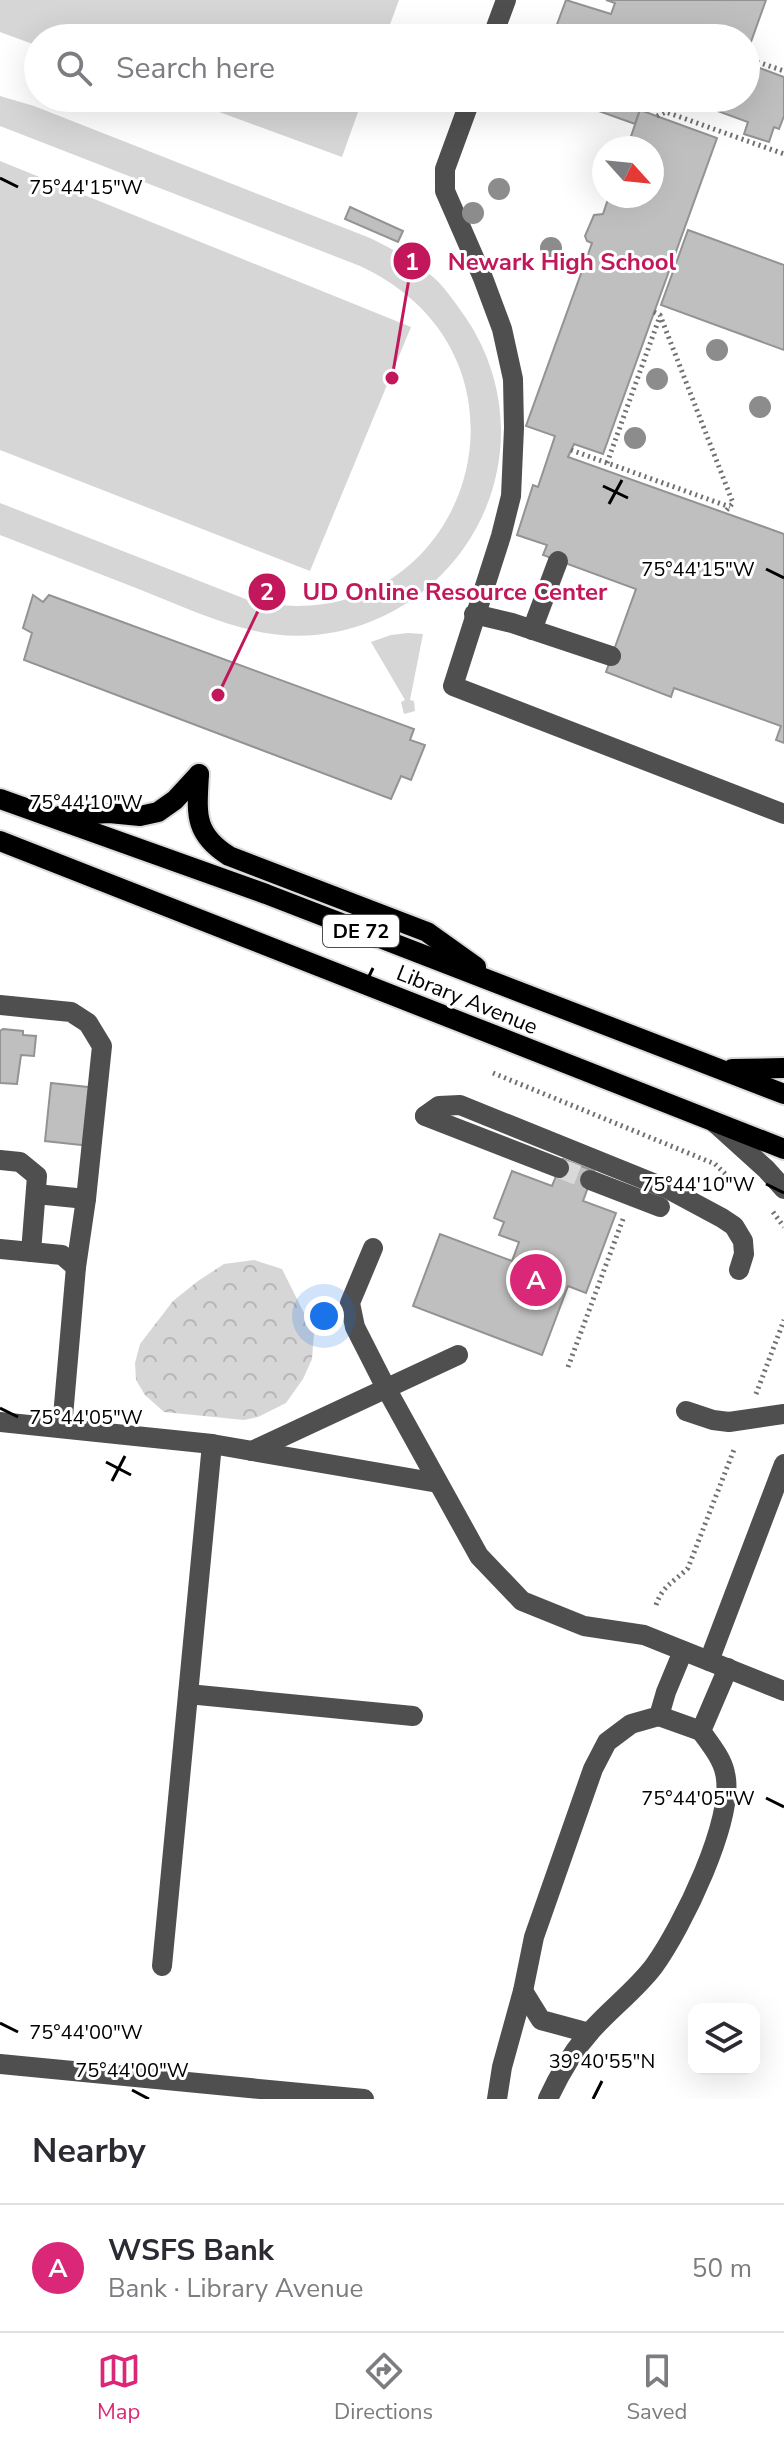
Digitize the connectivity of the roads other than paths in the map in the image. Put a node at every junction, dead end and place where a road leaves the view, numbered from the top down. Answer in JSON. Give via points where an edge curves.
{"nodes":[{"id":1,"x":506,"y":0,"type":"edge"},
{"id":2,"x":497,"y":24,"type":"edge"},
{"id":3,"x":466,"y":112,"type":"edge"},
{"id":4,"x":558,"y":561,"type":"dead end"},
{"id":5,"x":474,"y":614,"type":"junction"},
{"id":6,"x":532,"y":630,"type":"junction"},
{"id":7,"x":611,"y":656,"type":"dead end"},
{"id":8,"x":0,"y":799,"type":"edge"},
{"id":9,"x":784,"y":814,"type":"edge"},
{"id":10,"x":50,"y":817,"type":"junction"},
{"id":11,"x":0,"y":841,"type":"edge"},
{"id":12,"x":502,"y":986,"type":"junction"},
{"id":13,"x":0,"y":1005,"type":"edge"},
{"id":14,"x":784,"y":1068,"type":"edge"},
{"id":15,"x":720,"y":1070,"type":"junction"},
{"id":16,"x":784,"y":1094,"type":"edge"},
{"id":17,"x":714,"y":1122,"type":"junction"},
{"id":18,"x":784,"y":1149,"type":"edge"},
{"id":19,"x":0,"y":1160,"type":"edge"},
{"id":20,"x":559,"y":1168,"type":"tunnel mouth"},
{"id":21,"x":590,"y":1180,"type":"tunnel mouth"},
{"id":22,"x":784,"y":1189,"type":"edge"},
{"id":23,"x":36,"y":1194,"type":"junction"},
{"id":24,"x":86,"y":1199,"type":"junction"},
{"id":25,"x":660,"y":1207,"type":"dead end"},
{"id":26,"x":373,"y":1248,"type":"dead end"},
{"id":27,"x":0,"y":1249,"type":"edge"},
{"id":28,"x":31,"y":1252,"type":"junction"},
{"id":29,"x":76,"y":1267,"type":"junction"},
{"id":30,"x":739,"y":1270,"type":"dead end"},
{"id":31,"x":458,"y":1355,"type":"dead end"},
{"id":32,"x":386,"y":1388,"type":"junction"},
{"id":33,"x":686,"y":1411,"type":"dead end"},
{"id":34,"x":784,"y":1414,"type":"edge"},
{"id":35,"x":0,"y":1422,"type":"edge"},
{"id":36,"x":62,"y":1428,"type":"junction"},
{"id":37,"x":212,"y":1444,"type":"junction"},
{"id":38,"x":252,"y":1451,"type":"junction"},
{"id":39,"x":784,"y":1464,"type":"edge"},
{"id":40,"x":438,"y":1483,"type":"junction"},
{"id":41,"x":683,"y":1651,"type":"junction"},
{"id":42,"x":719,"y":1664,"type":"junction"},
{"id":43,"x":784,"y":1691,"type":"edge"},
{"id":44,"x":188,"y":1694,"type":"junction"},
{"id":45,"x":413,"y":1716,"type":"dead end"},
{"id":46,"x":659,"y":1716,"type":"junction"},
{"id":47,"x":701,"y":1731,"type":"junction"},
{"id":48,"x":162,"y":1966,"type":"dead end"},
{"id":49,"x":523,"y":1991,"type":"junction"},
{"id":50,"x":589,"y":2033,"type":"junction"},
{"id":51,"x":0,"y":2064,"type":"edge"},
{"id":52,"x":355,"y":2099,"type":"edge"},
{"id":53,"x":497,"y":2099,"type":"edge"},
{"id":54,"x":548,"y":2099,"type":"edge"}],
"edges":[{"from":1,"to":2,"type":"lane"},
{"from":3,"to":5,"type":"lane","via":[[445,169],[445,191],[502,329],[513,379],[514,428],[511,496]]},
{"from":4,"to":6,"type":"lane"},
{"from":5,"to":6,"type":"lane"},
{"from":5,"to":9,"type":"lane","via":[[453,686]]},
{"from":6,"to":7,"type":"lane"},
{"from":8,"to":10,"type":"main road","name":"Library Avenue","number":"DE 72"},
{"from":10,"to":12,"type":"main road","name":"Library Avenue","number":"DE 72"},
{"from":10,"to":12,"type":"main road","via":[[158,812],[199,774],[197,818],[213,846],[427,932]]},
{"from":11,"to":17,"type":"main road","name":"Library Avenue","number":"DE 72"},
{"from":12,"to":15,"type":"main road","name":"Library Avenue","number":"DE 72"},
{"from":13,"to":24,"type":"lane","via":[[71,1012],[88,1023],[102,1046]]},
{"from":14,"to":15,"type":"main road"},
{"from":15,"to":16,"type":"main road","name":"Library Avenue","number":"DE 72"},
{"from":17,"to":18,"type":"main road","name":"Library Avenue","number":"DE 72"},
{"from":17,"to":22,"type":"lane"},
{"from":19,"to":23,"type":"lane","via":[[20,1162],[37,1176]]},
{"from":20,"to":30,"type":"lane","via":[[425,1116],[439,1106],[460,1105],[668,1189],[734,1226],[743,1241]]},
{"from":21,"to":25,"type":"lane"},
{"from":23,"to":24,"type":"lane"},
{"from":23,"to":28,"type":"lane"},
{"from":24,"to":29,"type":"lane"},
{"from":26,"to":32,"type":"lane","via":[[350,1303],[355,1327]]},
{"from":27,"to":28,"type":"lane"},
{"from":28,"to":29,"type":"lane","via":[[62,1255]]},
{"from":29,"to":36,"type":"lane"},
{"from":31,"to":32,"type":"lane"},
{"from":32,"to":38,"type":"lane"},
{"from":32,"to":40,"type":"lane"},
{"from":33,"to":34,"type":"lane","via":[[729,1422]]},
{"from":35,"to":36,"type":"lane"},
{"from":36,"to":37,"type":"lane"},
{"from":37,"to":38,"type":"lane"},
{"from":37,"to":44,"type":"lane"},
{"from":38,"to":40,"type":"lane"},
{"from":39,"to":42,"type":"lane"},
{"from":40,"to":41,"type":"lane","via":[[479,1556],[522,1601],[584,1626],[644,1635]]},
{"from":41,"to":42,"type":"lane"},
{"from":41,"to":46,"type":"lane"},
{"from":42,"to":43,"type":"lane"},
{"from":42,"to":47,"type":"lane"},
{"from":44,"to":45,"type":"lane"},
{"from":44,"to":48,"type":"lane"},
{"from":46,"to":47,"type":"lane"},
{"from":46,"to":49,"type":"lane","via":[[631,1724],[607,1742],[593,1769],[534,1937]]},
{"from":47,"to":50,"type":"lane","via":[[725,1772],[728,1797],[720,1830],[677,1933],[653,1968]]},
{"from":49,"to":50,"type":"lane","via":[[541,2020]]},
{"from":49,"to":53,"type":"lane"},
{"from":50,"to":54,"type":"lane"},
{"from":51,"to":52,"type":"lane"}]}
